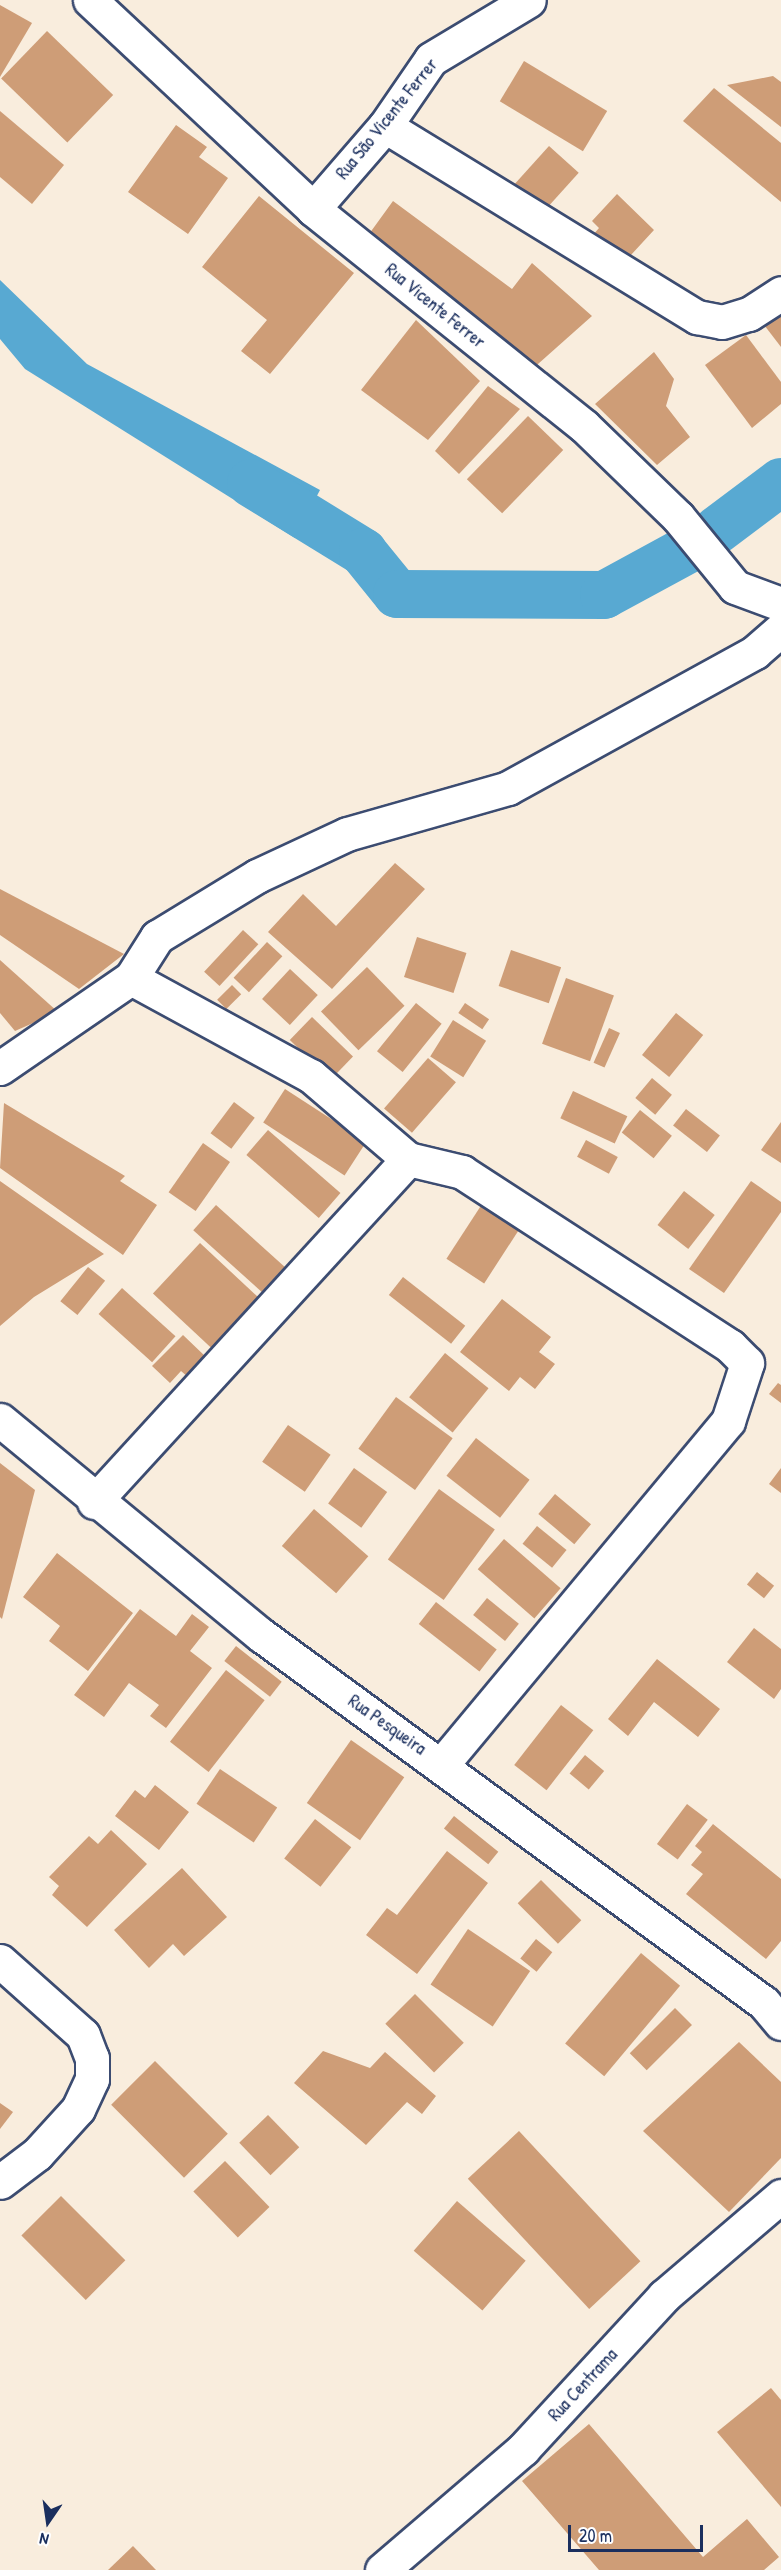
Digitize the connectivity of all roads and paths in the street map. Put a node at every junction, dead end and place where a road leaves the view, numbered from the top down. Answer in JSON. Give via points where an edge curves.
{"nodes":[{"id":1,"x":90,"y":0,"type":"edge"},
{"id":2,"x":529,"y":0,"type":"edge"},
{"id":3,"x":385,"y":126,"type":"junction"},
{"id":4,"x":313,"y":209,"type":"junction"},
{"id":5,"x":781,"y":292,"type":"edge"},
{"id":6,"x":781,"y":604,"type":"edge"},
{"id":7,"x":781,"y":629,"type":"edge"},
{"id":8,"x":131,"y":978,"type":"junction"},
{"id":9,"x":0,"y":1068,"type":"edge"},
{"id":10,"x":408,"y":1159,"type":"junction"},
{"id":11,"x":0,"y":1420,"type":"edge"},
{"id":12,"x":94,"y":1502,"type":"junction"},
{"id":13,"x":442,"y":1764,"type":"junction"},
{"id":14,"x":0,"y":1961,"type":"edge"},
{"id":15,"x":775,"y":2002,"type":"edge"},
{"id":16,"x":0,"y":2182,"type":"edge"},
{"id":17,"x":781,"y":2196,"type":"edge"},
{"id":18,"x":381,"y":2570,"type":"edge"}],
"edges":[{"from":1,"to":4,"type":"street","name":"Rua Vicente Ferrer"},
{"from":2,"to":3,"type":"street","name":"Rua São Vicente Ferrer","via":[[431,59]]},
{"from":3,"to":4,"type":"street","name":"Rua São Vicente Ferrer"},
{"from":3,"to":5,"type":"street","via":[[697,317],[722,322],[749,314]]},
{"from":4,"to":6,"type":"street","name":"Rua Vicente Ferrer","via":[[584,426],[678,517],[735,587]]},
{"from":7,"to":8,"type":"street","via":[[755,652],[508,788],[347,834],[257,876],[158,937]]},
{"from":8,"to":9,"type":"street"},
{"from":8,"to":10,"type":"street","via":[[311,1076]]},
{"from":10,"to":12,"type":"street"},
{"from":10,"to":13,"type":"street","via":[[462,1172],[730,1346],[747,1363],[728,1421]]},
{"from":11,"to":12,"type":"street","name":"Rua Pesqueira"},
{"from":12,"to":13,"type":"street","name":"Rua Pesqueira","via":[[261,1635]]},
{"from":13,"to":15,"type":"street","name":"Rua Pesqueira"},
{"from":14,"to":16,"type":"street","via":[[83,2036],[92,2058],[92,2079],[78,2109],[38,2154]]},
{"from":17,"to":18,"type":"street","name":"Rua Centrama","via":[[664,2296],[523,2449]]}]}
